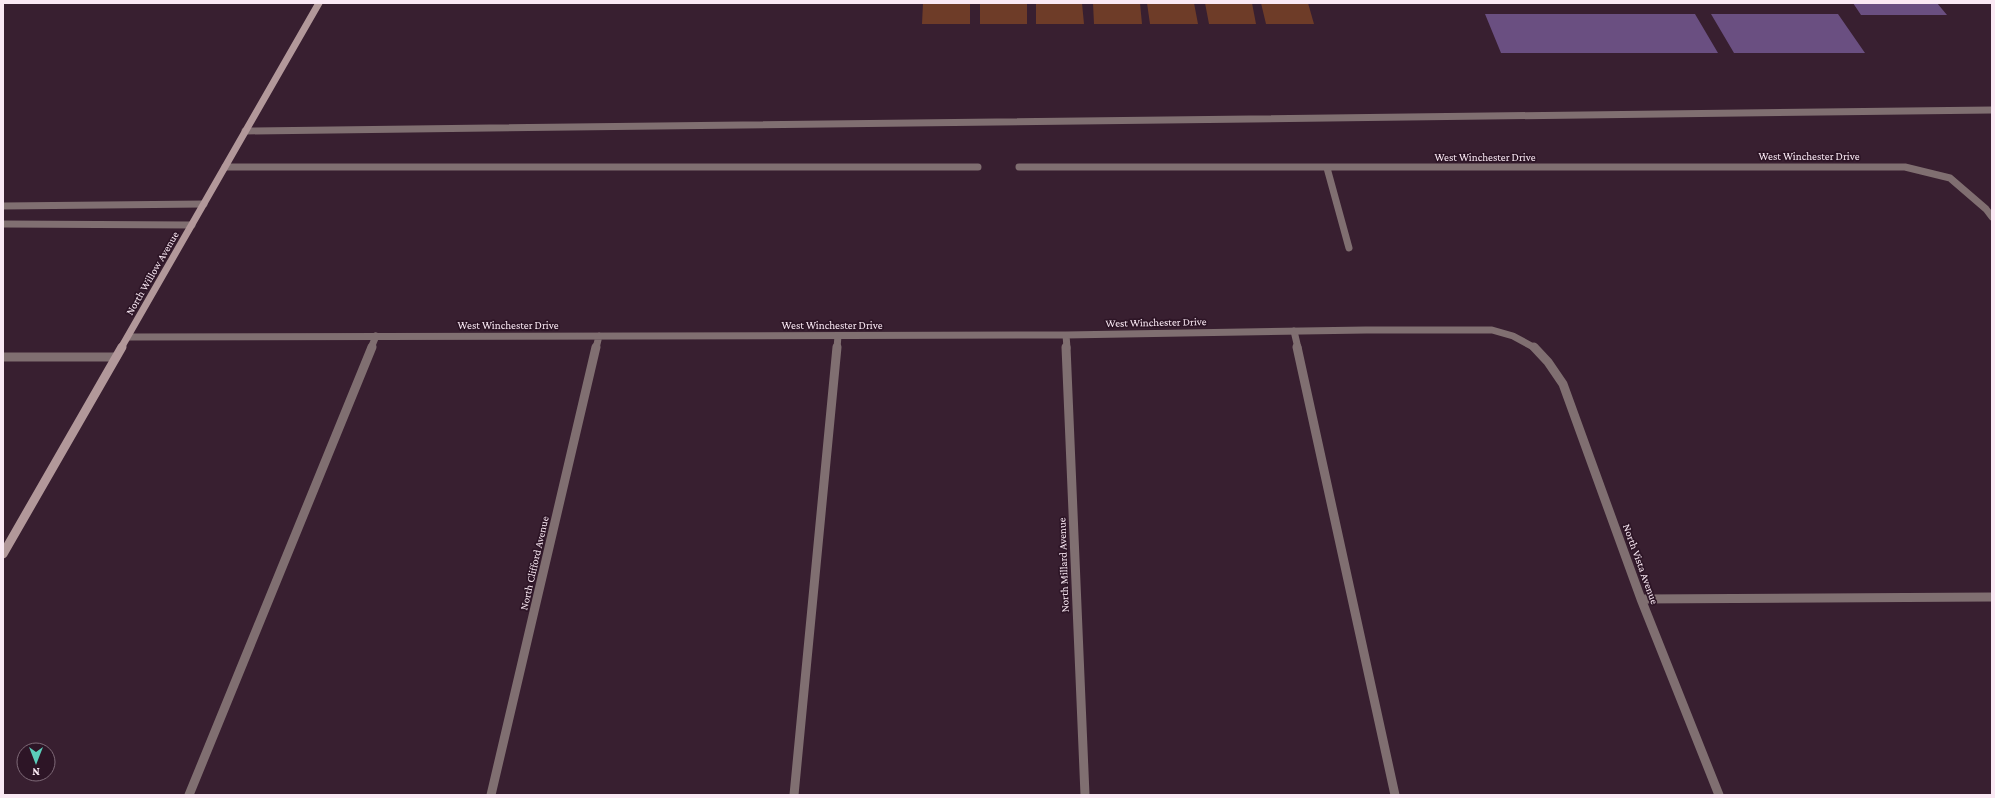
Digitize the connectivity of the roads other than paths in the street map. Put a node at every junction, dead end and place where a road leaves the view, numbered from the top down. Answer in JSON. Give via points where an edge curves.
{"nodes":[{"id":1,"x":319,"y":3,"type":"edge"},
{"id":2,"x":1992,"y":110,"type":"edge"},
{"id":3,"x":245,"y":131,"type":"junction"},
{"id":4,"x":978,"y":167,"type":"dead end"},
{"id":5,"x":1020,"y":167,"type":"dead end"},
{"id":6,"x":225,"y":168,"type":"junction"},
{"id":7,"x":1327,"y":168,"type":"junction"},
{"id":8,"x":204,"y":204,"type":"junction"},
{"id":9,"x":3,"y":206,"type":"edge"},
{"id":10,"x":1992,"y":217,"type":"edge"},
{"id":11,"x":3,"y":224,"type":"edge"},
{"id":12,"x":192,"y":224,"type":"junction"},
{"id":13,"x":1349,"y":248,"type":"dead end"},
{"id":14,"x":1294,"y":331,"type":"junction"},
{"id":15,"x":1066,"y":335,"type":"junction"},
{"id":16,"x":376,"y":336,"type":"junction"},
{"id":17,"x":599,"y":336,"type":"junction"},
{"id":18,"x":838,"y":336,"type":"junction"},
{"id":19,"x":128,"y":337,"type":"junction"},
{"id":20,"x":1533,"y":346,"type":"joint"},
{"id":21,"x":3,"y":357,"type":"edge"},
{"id":22,"x":116,"y":357,"type":"junction"},
{"id":23,"x":3,"y":554,"type":"edge"},
{"id":24,"x":1992,"y":597,"type":"edge"},
{"id":25,"x":1641,"y":599,"type":"junction"},
{"id":26,"x":189,"y":795,"type":"edge"},
{"id":27,"x":491,"y":795,"type":"edge"},
{"id":28,"x":794,"y":795,"type":"edge"},
{"id":29,"x":1085,"y":795,"type":"edge"},
{"id":30,"x":1395,"y":795,"type":"edge"},
{"id":31,"x":1719,"y":795,"type":"edge"}],
"edges":[{"from":1,"to":3,"type":"street","name":"North Willow Avenue"},
{"from":2,"to":3,"type":"street"},
{"from":3,"to":6,"type":"street","name":"North Willow Avenue"},
{"from":4,"to":6,"type":"street"},
{"from":5,"to":7,"type":"street","name":"West Winchester Drive"},
{"from":6,"to":8,"type":"street","name":"North Willow Avenue"},
{"from":7,"to":10,"type":"street","name":"West Winchester Drive","via":[[1905,167],[1950,178]]},
{"from":7,"to":13,"type":"street"},
{"from":8,"to":9,"type":"street"},
{"from":8,"to":12,"type":"street","name":"North Willow Avenue"},
{"from":11,"to":12,"type":"street"},
{"from":12,"to":19,"type":"street","name":"North Willow Avenue"},
{"from":14,"to":15,"type":"street","name":"West Winchester Drive"},
{"from":14,"to":20,"type":"street","name":"West Winchester Drive","via":[[1492,330],[1513,336]]},
{"from":14,"to":30,"type":"street"},
{"from":15,"to":18,"type":"street","name":"West Winchester Drive"},
{"from":15,"to":29,"type":"street","name":"North Millard Avenue"},
{"from":16,"to":17,"type":"street","name":"West Winchester Drive"},
{"from":16,"to":19,"type":"street","name":"West Winchester Drive"},
{"from":16,"to":26,"type":"street"},
{"from":17,"to":18,"type":"street","name":"West Winchester Drive"},
{"from":17,"to":27,"type":"street","name":"North Clifford Avenue"},
{"from":18,"to":28,"type":"street"},
{"from":19,"to":22,"type":"street","name":"North Willow Avenue"},
{"from":20,"to":25,"type":"street","name":"North Vista Avenue","via":[[1563,384]]},
{"from":21,"to":22,"type":"street"},
{"from":22,"to":23,"type":"street","name":"North Willow Avenue"},
{"from":24,"to":25,"type":"street"},
{"from":25,"to":31,"type":"street","name":"North Vista Avenue"}]}
